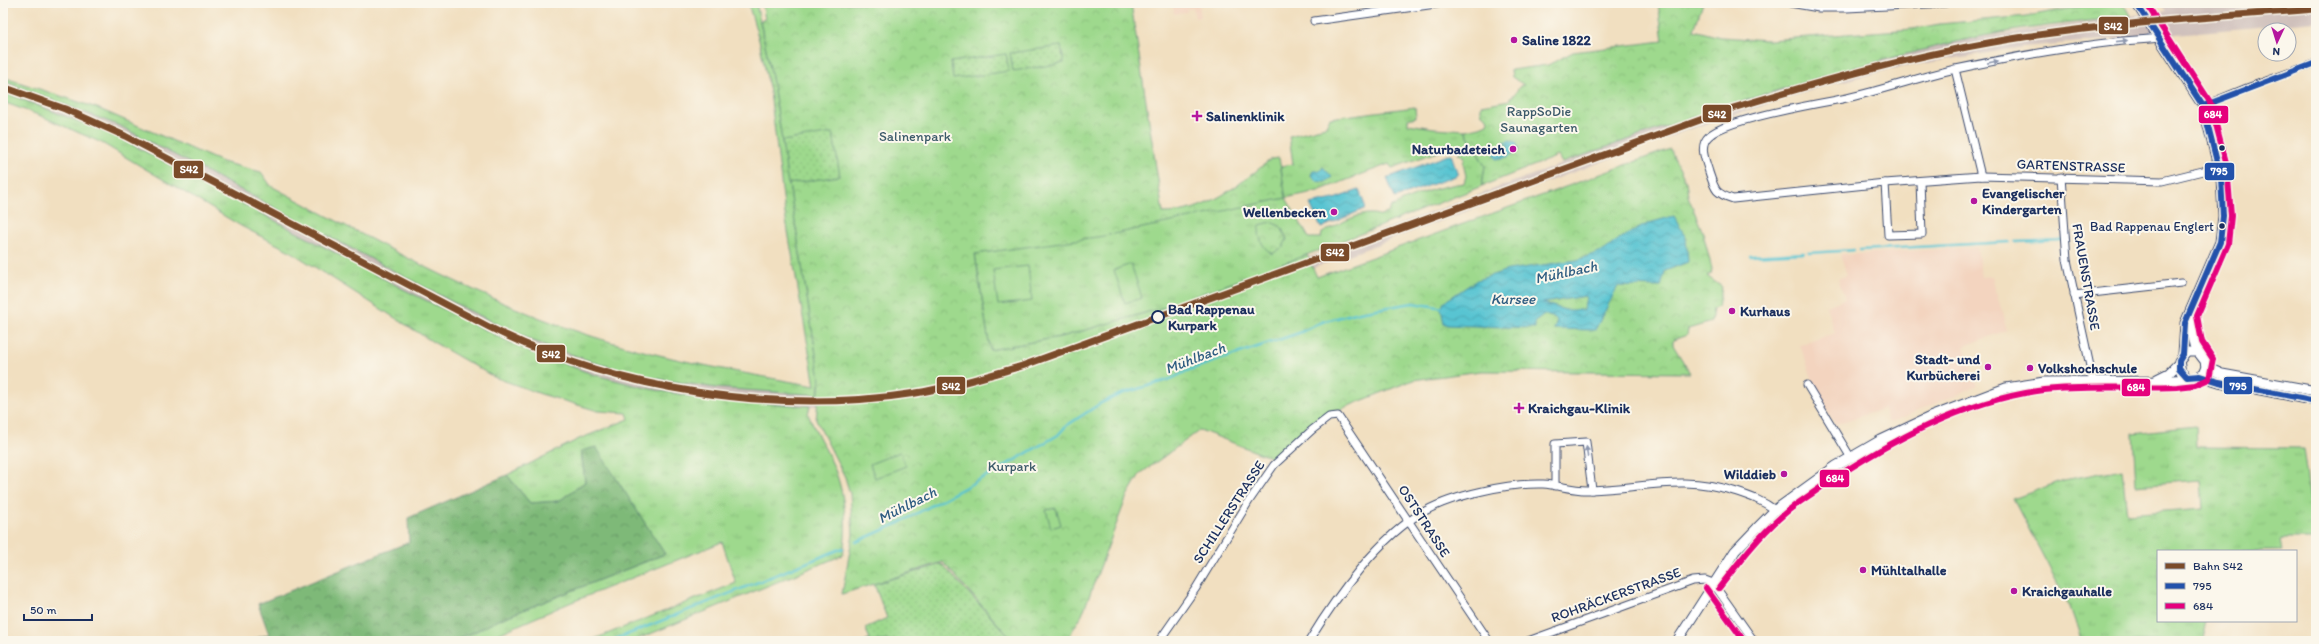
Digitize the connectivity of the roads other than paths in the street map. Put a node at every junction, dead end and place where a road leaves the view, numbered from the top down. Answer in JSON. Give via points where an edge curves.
{"nodes":[{"id":1,"x":1443,"y":3,"type":"edge"},
{"id":2,"x":1790,"y":3,"type":"edge"},
{"id":3,"x":1946,"y":3,"type":"edge"},
{"id":4,"x":2136,"y":3,"type":"edge"},
{"id":5,"x":1314,"y":21,"type":"dead end"},
{"id":6,"x":2159,"y":38,"type":"junction"},
{"id":7,"x":2316,"y":62,"type":"edge"},
{"id":8,"x":1955,"y":69,"type":"junction"},
{"id":9,"x":2203,"y":106,"type":"junction"},
{"id":10,"x":2219,"y":166,"type":"junction"},
{"id":11,"x":1981,"y":176,"type":"junction"},
{"id":12,"x":2060,"y":177,"type":"junction"},
{"id":13,"x":1920,"y":181,"type":"junction"},
{"id":14,"x":1885,"y":183,"type":"junction"},
{"id":15,"x":2182,"y":283,"type":"dead end"},
{"id":16,"x":2074,"y":295,"type":"junction"},
{"id":17,"x":2189,"y":315,"type":"junction"},
{"id":18,"x":2198,"y":352,"type":"junction"},
{"id":19,"x":2183,"y":354,"type":"junction"},
{"id":20,"x":2178,"y":364,"type":"junction"},
{"id":21,"x":2206,"y":367,"type":"junction"},
{"id":22,"x":2200,"y":376,"type":"junction"},
{"id":23,"x":2187,"y":377,"type":"junction"},
{"id":24,"x":2220,"y":378,"type":"junction"},
{"id":25,"x":2093,"y":380,"type":"junction"},
{"id":26,"x":2155,"y":380,"type":"junction"},
{"id":27,"x":1807,"y":385,"type":"dead end"},
{"id":28,"x":2281,"y":389,"type":"junction"},
{"id":29,"x":2316,"y":390,"type":"edge"},
{"id":30,"x":2316,"y":399,"type":"edge"},
{"id":31,"x":1338,"y":416,"type":"joint"},
{"id":32,"x":1851,"y":458,"type":"junction"},
{"id":33,"x":1555,"y":486,"type":"junction"},
{"id":34,"x":1592,"y":490,"type":"junction"},
{"id":35,"x":1775,"y":510,"type":"junction"},
{"id":36,"x":1409,"y":520,"type":"junction"},
{"id":37,"x":1713,"y":583,"type":"junction"},
{"id":38,"x":1159,"y":641,"type":"edge"},
{"id":39,"x":1309,"y":641,"type":"edge"},
{"id":40,"x":1488,"y":641,"type":"edge"},
{"id":41,"x":1528,"y":641,"type":"edge"},
{"id":42,"x":1677,"y":641,"type":"edge"},
{"id":43,"x":1754,"y":641,"type":"edge"}],
"edges":[{"from":1,"to":5,"type":"street"},
{"from":2,"to":3,"type":"street","via":[[1819,8]]},
{"from":4,"to":6,"type":"street"},
{"from":8,"to":6,"type":"street","one_way":true,"via":[[2035,54]]},
{"from":6,"to":9,"type":"street"},
{"from":7,"to":9,"type":"street"},
{"from":8,"to":11,"type":"street"},
{"from":8,"to":14,"type":"street","name":"GARTENSTRASSE","via":[[1716,130],[1708,136],[1703,146],[1715,190],[1734,199]]},
{"from":9,"to":10,"type":"street"},
{"from":10,"to":12,"type":"street","name":"GARTENSTRASSE","via":[[2162,181]]},
{"from":10,"to":17,"type":"street","via":[[2223,216],[2220,242]]},
{"from":11,"to":12,"type":"street","name":"GARTENSTRASSE"},
{"from":11,"to":13,"type":"street","name":"GARTENSTRASSE"},
{"from":12,"to":16,"type":"street","name":"FRAUENSTRASSE","via":[[2064,235]]},
{"from":13,"to":14,"type":"street","name":"GARTENSTRASSE"},
{"from":13,"to":14,"type":"street","via":[[1922,234],[1888,235]]},
{"from":15,"to":16,"type":"street"},
{"from":16,"to":25,"type":"street","name":"FRAUENSTRASSE"},
{"from":17,"to":18,"type":"street","via":[[2194,345]]},
{"from":17,"to":19,"type":"street","via":[[2183,334]]},
{"from":18,"to":19,"type":"street","via":[[2190,351]]},
{"from":18,"to":21,"type":"street"},
{"from":19,"to":20,"type":"street"},
{"from":20,"to":23,"type":"street","via":[[2180,372]]},
{"from":20,"to":26,"type":"street","via":[[2169,373]]},
{"from":21,"to":22,"type":"street"},
{"from":21,"to":24,"type":"street"},
{"from":22,"to":23,"type":"street"},
{"from":22,"to":24,"type":"street"},
{"from":23,"to":26,"type":"street"},
{"from":24,"to":28,"type":"street"},
{"from":25,"to":26,"type":"street"},
{"from":25,"to":32,"type":"street","via":[[2044,382],[2006,388],[1984,395],[1907,427]]},
{"from":27,"to":32,"type":"street"},
{"from":28,"to":29,"type":"street"},
{"from":28,"to":30,"type":"street","via":[[2294,396]]},
{"from":31,"to":36,"type":"street","name":"OSTSTRASSE"},
{"from":31,"to":38,"type":"street","name":"SCHILLERSTRASSE","via":[[1329,417],[1312,430],[1274,465]]},
{"from":32,"to":35,"type":"street"},
{"from":33,"to":34,"type":"street","via":[[1574,491]]},
{"from":34,"to":33,"type":"street","one_way":true,"via":[[1586,442],[1555,444]]},
{"from":33,"to":36,"type":"street","via":[[1519,486],[1468,495],[1436,505]]},
{"from":34,"to":35,"type":"street","via":[[1668,482],[1699,483],[1714,485],[1763,501]]},
{"from":35,"to":37,"type":"street","via":[[1735,552]]},
{"from":36,"to":39,"type":"street","via":[[1392,535],[1337,597]]},
{"from":36,"to":40,"type":"street","name":"OSTSTRASSE"},
{"from":37,"to":41,"type":"street","name":"ROHRÄCKERSTRASSE","via":[[1706,580],[1693,581]]},
{"from":37,"to":42,"type":"street"},
{"from":37,"to":43,"type":"street"}]}
